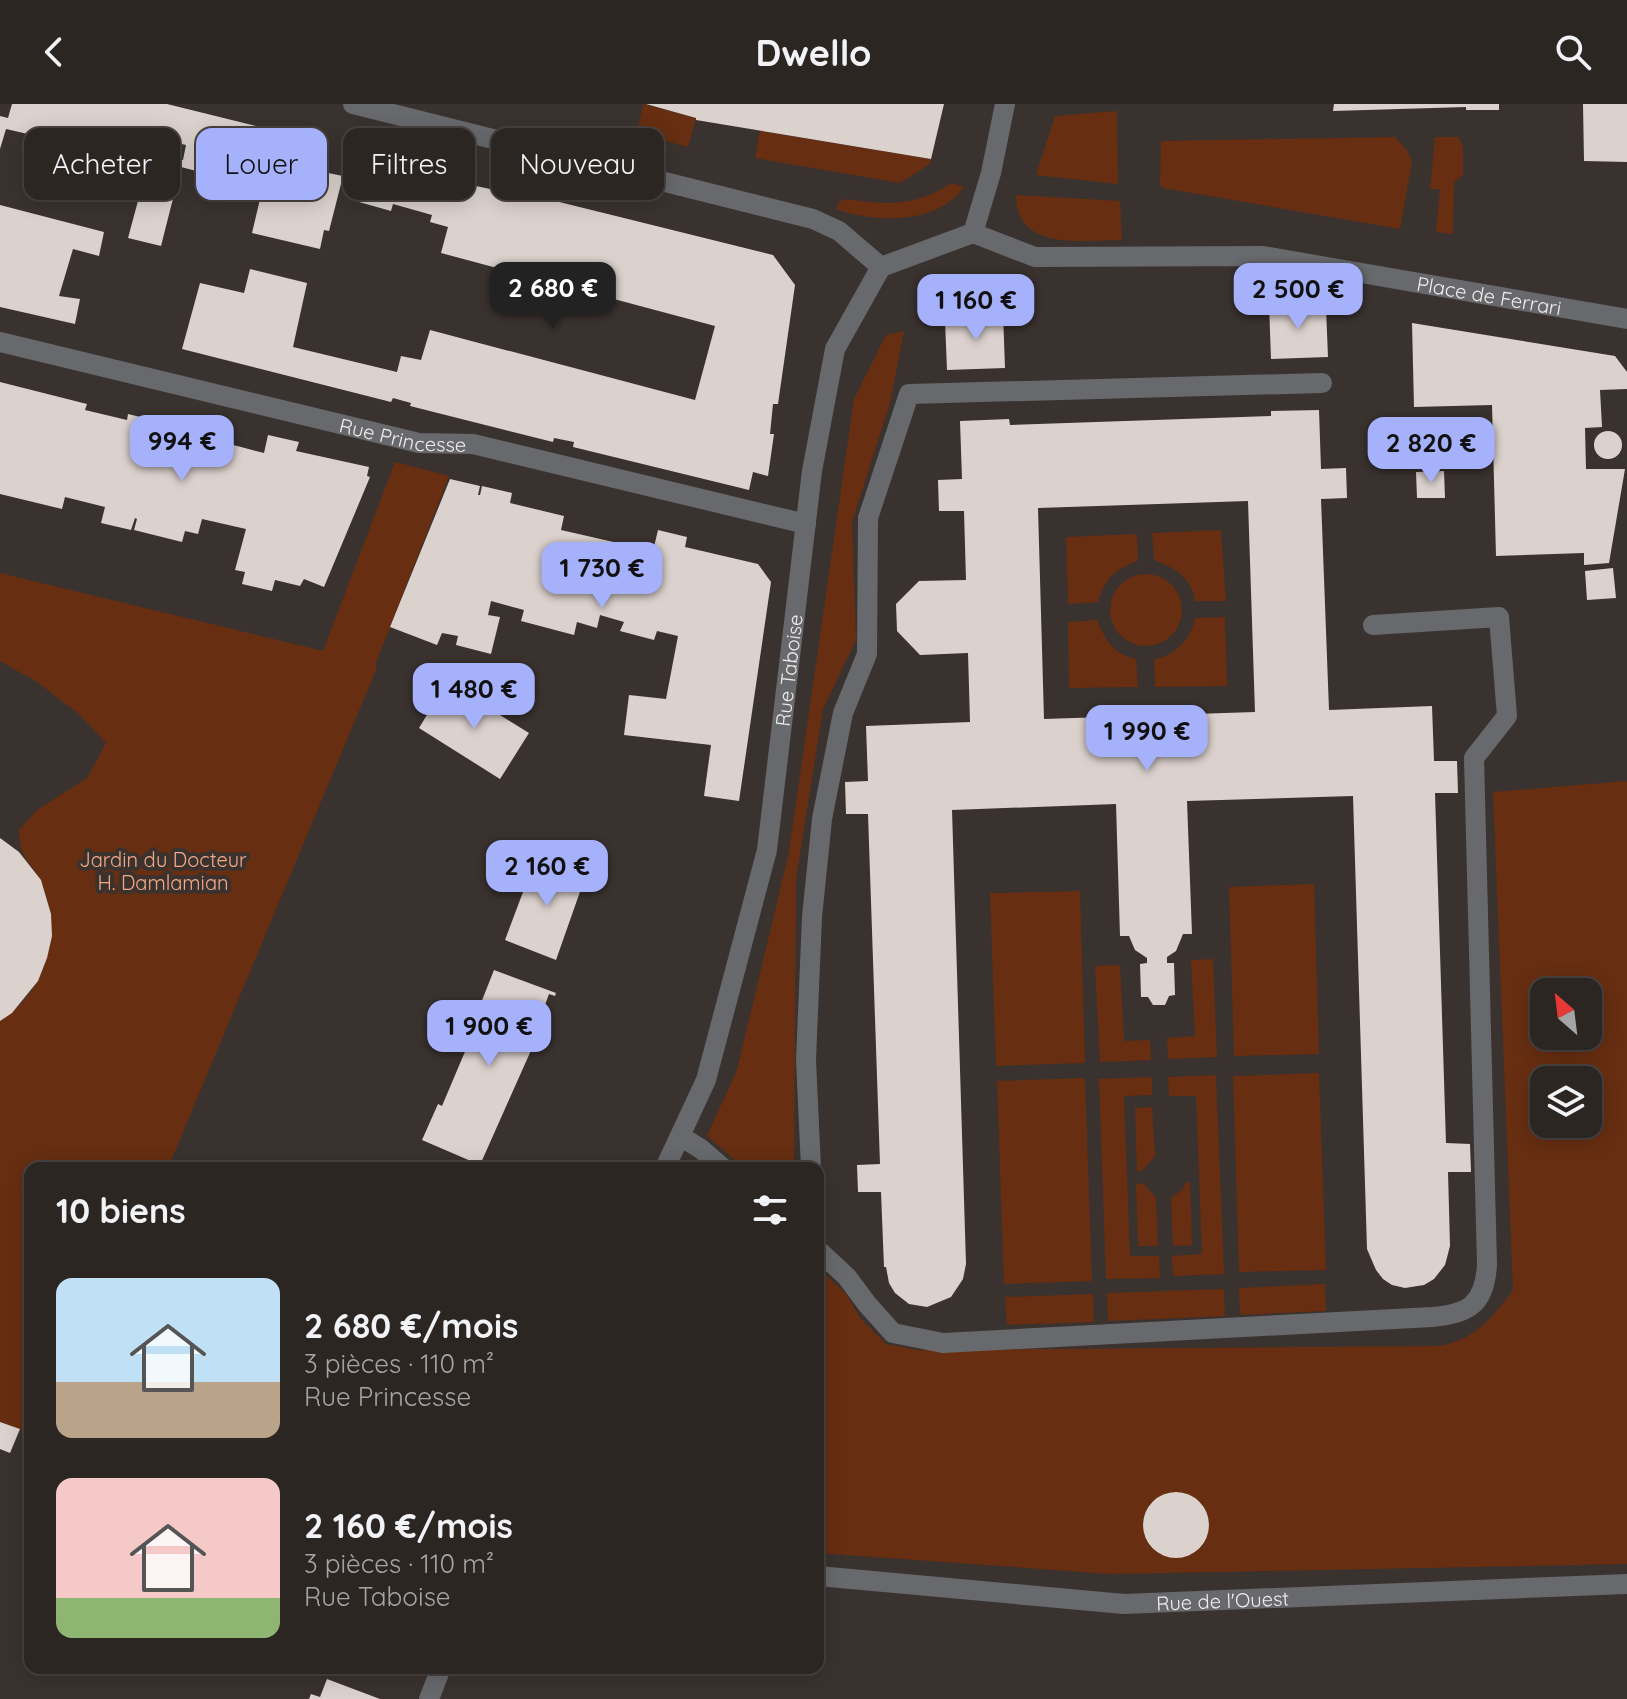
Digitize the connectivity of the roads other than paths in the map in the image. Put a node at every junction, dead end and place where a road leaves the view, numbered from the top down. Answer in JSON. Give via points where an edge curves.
{"nodes":[{"id":1,"x":353,"y":104,"type":"edge"},
{"id":2,"x":1005,"y":104,"type":"edge"},
{"id":3,"x":973,"y":233,"type":"junction"},
{"id":4,"x":881,"y":267,"type":"junction"},
{"id":5,"x":1627,"y":319,"type":"edge"},
{"id":6,"x":0,"y":342,"type":"edge"},
{"id":7,"x":1322,"y":383,"type":"dead end"},
{"id":8,"x":806,"y":524,"type":"junction"},
{"id":9,"x":1373,"y":625,"type":"dead end"},
{"id":10,"x":680,"y":1136,"type":"junction"},
{"id":11,"x":668,"y":1162,"type":"edge"},
{"id":12,"x":716,"y":1162,"type":"edge"},
{"id":13,"x":811,"y":1162,"type":"edge"},
{"id":14,"x":824,"y":1256,"type":"edge"},
{"id":15,"x":824,"y":1577,"type":"edge"},
{"id":16,"x":1627,"y":1584,"type":"edge"},
{"id":17,"x":439,"y":1674,"type":"edge"},
{"id":18,"x":429,"y":1699,"type":"edge"}],
"edges":[{"from":1,"to":4,"type":"street","via":[[813,219],[839,231]]},
{"from":2,"to":3,"type":"street"},
{"from":3,"to":4,"type":"street"},
{"from":3,"to":5,"type":"street","name":"Place de Ferrari","via":[[1035,257],[1263,256]]},
{"from":4,"to":8,"type":"street","name":"Rue Taboise","via":[[835,349]]},
{"from":6,"to":8,"type":"street","name":"Rue Princesse","via":[[419,443],[473,444]]},
{"from":7,"to":13,"type":"street","via":[[909,394],[868,518],[867,654],[843,713],[822,819],[806,1060]]},
{"from":8,"to":10,"type":"street","name":"Rue Taboise","via":[[767,850],[706,1080]]},
{"from":9,"to":14,"type":"street","via":[[1499,617],[1507,716],[1474,758],[1487,1264],[1486,1283],[1475,1302],[1458,1315],[943,1343],[893,1333]]},
{"from":10,"to":11,"type":"street","name":"Rue Taboise"},
{"from":10,"to":12,"type":"street"},
{"from":15,"to":16,"type":"street","name":"Rue de l'Ouest","via":[[1124,1604]]},
{"from":17,"to":18,"type":"street"}]}
